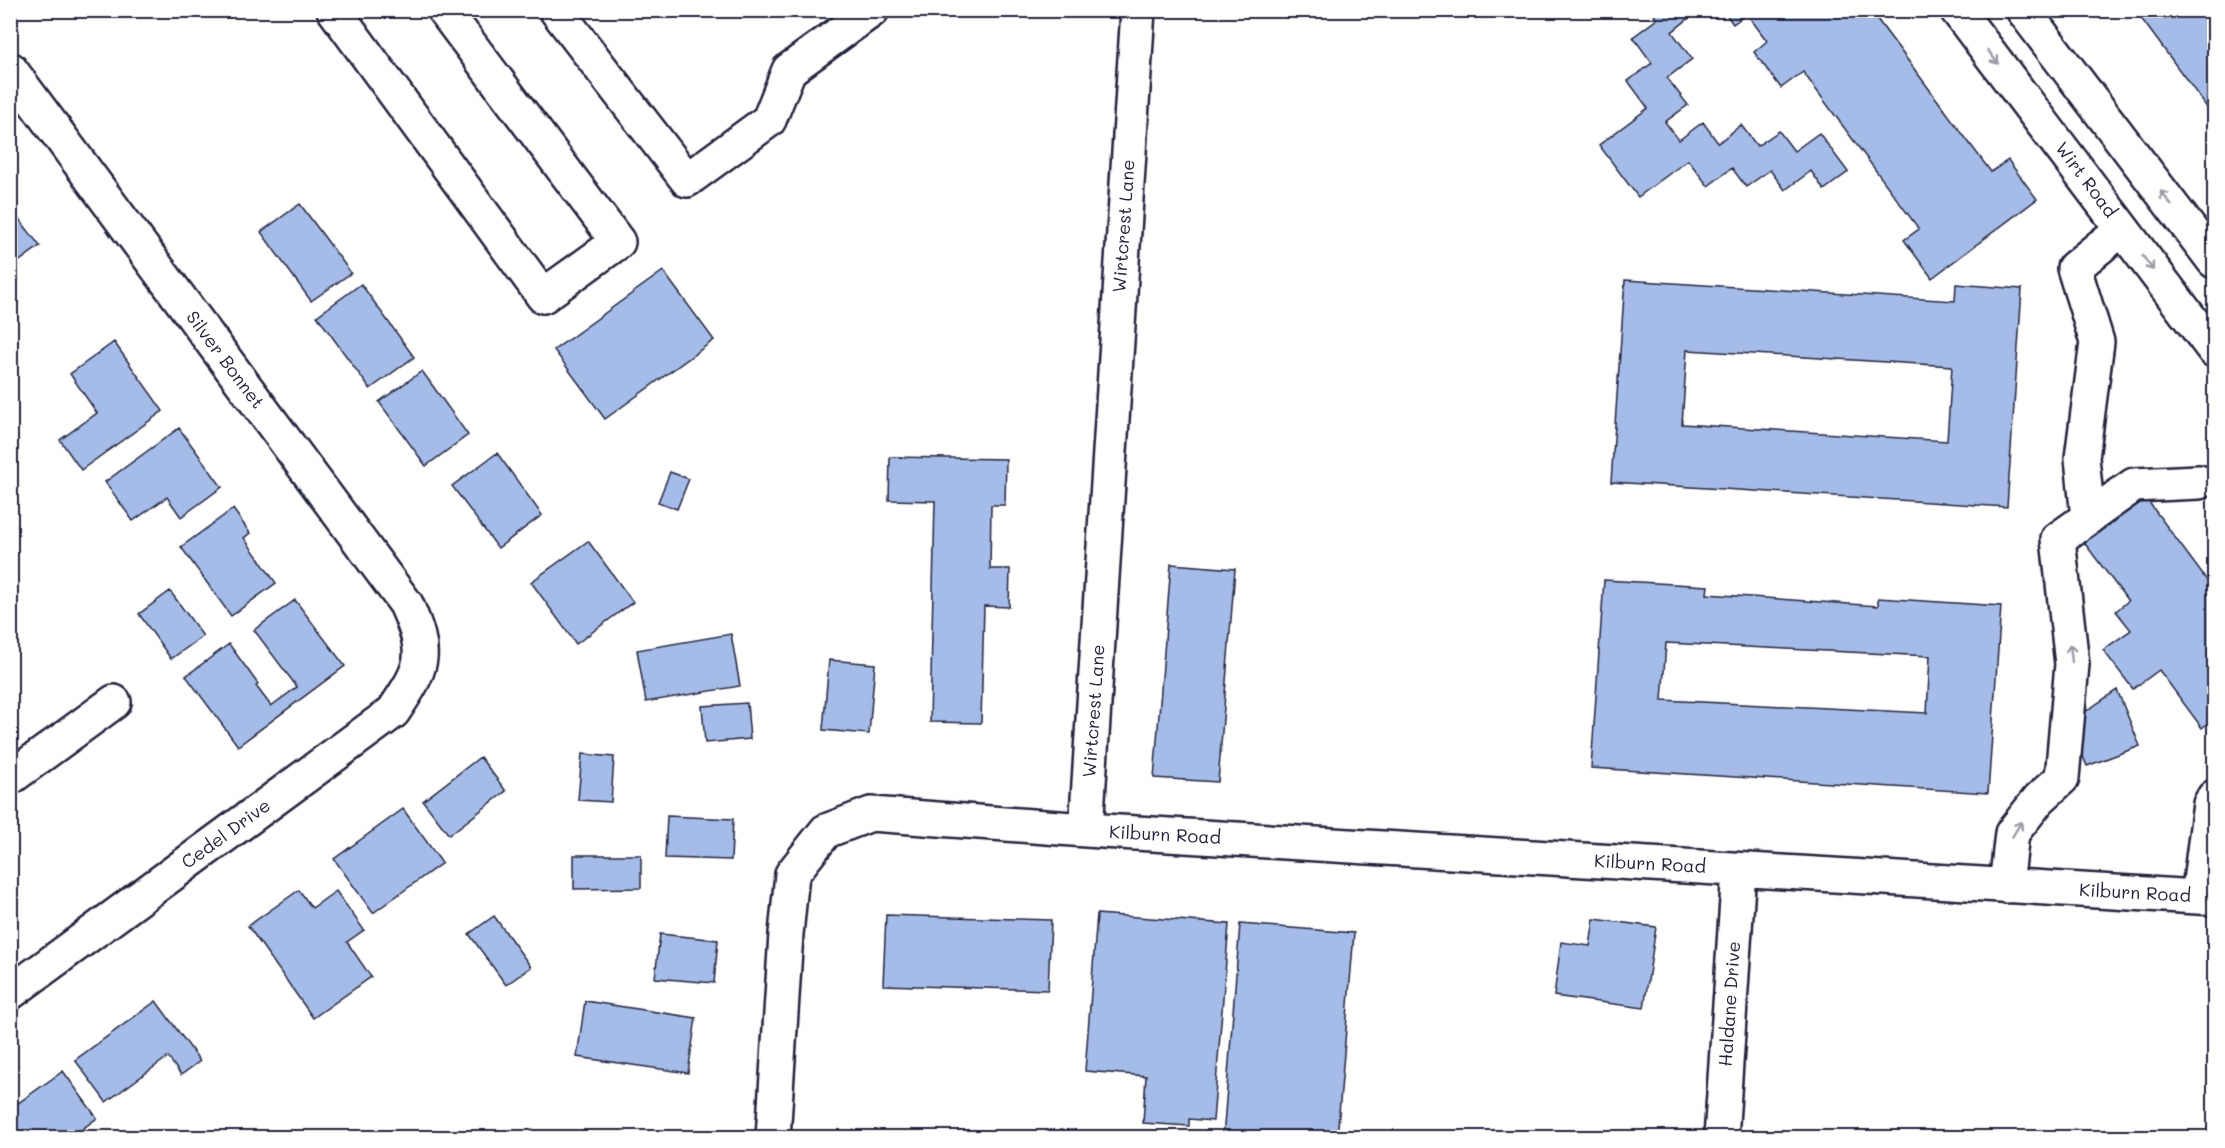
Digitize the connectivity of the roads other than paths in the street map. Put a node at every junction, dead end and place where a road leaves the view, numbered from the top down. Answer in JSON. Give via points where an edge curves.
{"nodes":[{"id":1,"x":334,"y":10,"type":"edge"},
{"id":2,"x":444,"y":10,"type":"edge"},
{"id":3,"x":556,"y":10,"type":"edge"},
{"id":4,"x":872,"y":10,"type":"edge"},
{"id":5,"x":1138,"y":10,"type":"edge"},
{"id":6,"x":1957,"y":10,"type":"edge"},
{"id":7,"x":2023,"y":10,"type":"edge"},
{"id":8,"x":10,"y":69,"type":"edge"},
{"id":9,"x":2122,"y":229,"type":"junction"},
{"id":10,"x":2214,"y":261,"type":"edge"},
{"id":11,"x":2214,"y":350,"type":"edge"},
{"id":12,"x":2209,"y":484,"type":"edge"},
{"id":13,"x":2088,"y":518,"type":"junction"},
{"id":14,"x":422,"y":658,"type":"joint"},
{"id":15,"x":114,"y":702,"type":"dead end"},
{"id":16,"x":10,"y":778,"type":"edge"},
{"id":17,"x":2214,"y":797,"type":"edge"},
{"id":18,"x":1086,"y":830,"type":"junction"},
{"id":19,"x":1739,"y":870,"type":"junction"},
{"id":20,"x":2006,"y":886,"type":"junction"},
{"id":21,"x":2206,"y":898,"type":"edge"},
{"id":22,"x":10,"y":993,"type":"edge"},
{"id":23,"x":773,"y":1137,"type":"edge"},
{"id":24,"x":1721,"y":1137,"type":"edge"}],
"edges":[{"from":1,"to":2,"type":"street","via":[[543,296],[618,242]]},
{"from":3,"to":4,"type":"street","via":[[687,180],[769,120],[789,70]]},
{"from":5,"to":18,"type":"street","name":"Wirtcrest Lane"},
{"from":6,"to":9,"type":"street","name":"Wirt Road","one_way":true},
{"from":10,"to":7,"type":"street","one_way":true},
{"from":8,"to":14,"type":"street","name":"Silver Bonnet","via":[[406,604],[418,632]]},
{"from":9,"to":11,"type":"street","name":"Wirt Road","one_way":true},
{"from":9,"to":13,"type":"street","via":[[2074,268],[2097,342],[2082,458]]},
{"from":12,"to":13,"type":"street","via":[[2134,485]]},
{"from":20,"to":13,"type":"street","one_way":true,"via":[[2012,834],[2039,799],[2062,778],[2072,664],[2058,539]]},
{"from":14,"to":22,"type":"street","name":"Cedel Drive","via":[[412,684],[393,712]]},
{"from":15,"to":16,"type":"street"},
{"from":17,"to":21,"type":"street","via":[[2210,804]]},
{"from":18,"to":19,"type":"street","name":"Kilburn Road"},
{"from":18,"to":23,"type":"street","via":[[871,814],[826,831],[792,873]]},
{"from":19,"to":20,"type":"street","name":"Kilburn Road"},
{"from":19,"to":24,"type":"street","name":"Haldane Drive"},
{"from":20,"to":21,"type":"street","name":"Kilburn Road"}]}
